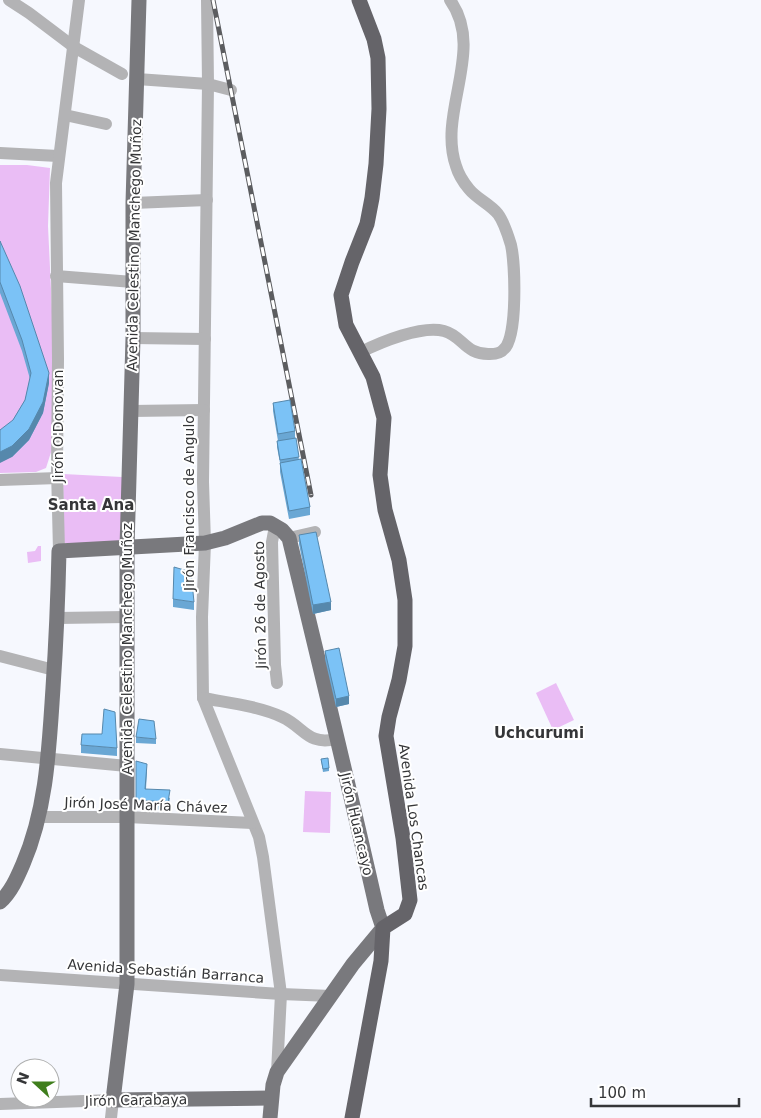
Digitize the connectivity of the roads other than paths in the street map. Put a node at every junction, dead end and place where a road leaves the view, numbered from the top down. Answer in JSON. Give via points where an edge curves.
{"nodes":[{"id":1,"x":9,"y":0,"type":"edge"},
{"id":2,"x":79,"y":0,"type":"edge"},
{"id":3,"x":139,"y":0,"type":"edge"},
{"id":4,"x":208,"y":0,"type":"edge"},
{"id":5,"x":359,"y":0,"type":"edge"},
{"id":6,"x":450,"y":0,"type":"edge"},
{"id":7,"x":74,"y":47,"type":"junction"},
{"id":8,"x":122,"y":74,"type":"dead end"},
{"id":9,"x":137,"y":79,"type":"junction"},
{"id":10,"x":208,"y":84,"type":"junction"},
{"id":11,"x":231,"y":90,"type":"dead end"},
{"id":12,"x":65,"y":115,"type":"junction"},
{"id":13,"x":106,"y":124,"type":"dead end"},
{"id":14,"x":0,"y":153,"type":"edge"},
{"id":15,"x":58,"y":156,"type":"junction"},
{"id":16,"x":207,"y":200,"type":"junction"},
{"id":17,"x":133,"y":203,"type":"junction"},
{"id":18,"x":56,"y":276,"type":"junction"},
{"id":19,"x":133,"y":282,"type":"junction"},
{"id":20,"x":133,"y":338,"type":"junction"},
{"id":21,"x":205,"y":340,"type":"junction"},
{"id":22,"x":361,"y":352,"type":"junction"},
{"id":23,"x":204,"y":410,"type":"junction"},
{"id":24,"x":131,"y":411,"type":"junction"},
{"id":25,"x":58,"y":478,"type":"junction"},
{"id":26,"x":0,"y":480,"type":"edge"},
{"id":27,"x":275,"y":526,"type":"junction"},
{"id":28,"x":315,"y":532,"type":"edge"},
{"id":29,"x":289,"y":538,"type":"junction"},
{"id":30,"x":205,"y":543,"type":"junction"},
{"id":31,"x":127,"y":548,"type":"junction"},
{"id":32,"x":59,"y":551,"type":"junction"},
{"id":33,"x":126,"y":617,"type":"junction"},
{"id":34,"x":58,"y":618,"type":"junction"},
{"id":35,"x":0,"y":656,"type":"edge"},
{"id":36,"x":54,"y":670,"type":"junction"},
{"id":37,"x":277,"y":683,"type":"dead end"},
{"id":38,"x":203,"y":698,"type":"junction"},
{"id":39,"x":336,"y":739,"type":"junction"},
{"id":40,"x":0,"y":754,"type":"edge"},
{"id":41,"x":49,"y":760,"type":"junction"},
{"id":42,"x":127,"y":766,"type":"junction"},
{"id":43,"x":39,"y":817,"type":"junction"},
{"id":44,"x":127,"y":817,"type":"junction"},
{"id":45,"x":252,"y":823,"type":"junction"},
{"id":46,"x":0,"y":902,"type":"edge"},
{"id":47,"x":383,"y":928,"type":"junction"},
{"id":48,"x":0,"y":975,"type":"edge"},
{"id":49,"x":127,"y":984,"type":"junction"},
{"id":50,"x":281,"y":994,"type":"junction"},
{"id":51,"x":330,"y":996,"type":"junction"},
{"id":52,"x":277,"y":1072,"type":"junction"},
{"id":53,"x":271,"y":1098,"type":"junction"},
{"id":54,"x":112,"y":1100,"type":"junction"},
{"id":55,"x":0,"y":1104,"type":"edge"},
{"id":56,"x":111,"y":1118,"type":"edge"},
{"id":57,"x":270,"y":1118,"type":"edge"},
{"id":58,"x":352,"y":1118,"type":"edge"}],
"edges":[{"from":1,"to":7,"type":"street"},
{"from":2,"to":7,"type":"street","name":"Jirón O'Donovan"},
{"from":3,"to":9,"type":"main road","name":"Avenida Celestino Manchego Muñoz"},
{"from":4,"to":10,"type":"street","name":"Jirón Francisco de Angulo"},
{"from":5,"to":22,"type":"highway","name":"Avenida Los Chancas","via":[[378,58],[376,164],[368,224],[341,296],[346,325]]},
{"from":6,"to":22,"type":"street","via":[[462,23],[464,40],[451,149],[457,169],[469,189],[498,214],[506,228],[514,269],[509,344],[495,354],[478,353],[447,332],[435,329],[386,339]]},
{"from":7,"to":8,"type":"street"},
{"from":7,"to":12,"type":"street","name":"Jirón O'Donovan"},
{"from":9,"to":10,"type":"street"},
{"from":9,"to":17,"type":"main road","name":"Avenida Celestino Manchego Muñoz"},
{"from":10,"to":11,"type":"street"},
{"from":10,"to":16,"type":"street","name":"Jirón Francisco de Angulo"},
{"from":12,"to":13,"type":"street"},
{"from":12,"to":15,"type":"street","name":"Jirón O'Donovan"},
{"from":14,"to":15,"type":"street"},
{"from":15,"to":18,"type":"street","name":"Jirón O'Donovan"},
{"from":16,"to":17,"type":"street"},
{"from":16,"to":21,"type":"street","name":"Jirón Francisco de Angulo"},
{"from":17,"to":19,"type":"main road","name":"Avenida Celestino Manchego Muñoz"},
{"from":18,"to":19,"type":"street"},
{"from":18,"to":25,"type":"street","name":"Jirón O'Donovan"},
{"from":19,"to":20,"type":"main road","name":"Avenida Celestino Manchego Muñoz"},
{"from":20,"to":21,"type":"street"},
{"from":20,"to":24,"type":"main road","name":"Avenida Celestino Manchego Muñoz"},
{"from":21,"to":23,"type":"street","name":"Jirón Francisco de Angulo"},
{"from":22,"to":47,"type":"highway","name":"Avenida Los Chancas","via":[[373,377],[384,418],[380,475],[405,600],[405,646],[386,736],[410,900],[405,914]]},
{"from":23,"to":24,"type":"street"},
{"from":23,"to":30,"type":"street","name":"Jirón Francisco de Angulo"},
{"from":24,"to":31,"type":"main road","name":"Avenida Celestino Manchego Muñoz"},
{"from":25,"to":26,"type":"street"},
{"from":25,"to":32,"type":"street","name":"Jirón O'Donovan"},
{"from":27,"to":29,"type":"main road"},
{"from":27,"to":30,"type":"main road","via":[[262,523]]},
{"from":27,"to":37,"type":"street","name":"Jirón 26 de Agosto","via":[[272,542]]},
{"from":28,"to":29,"type":"street"},
{"from":29,"to":39,"type":"main road","name":"Jirón Huancayo"},
{"from":30,"to":31,"type":"main road"},
{"from":30,"to":38,"type":"street","name":"Jirón Francisco de Angulo"},
{"from":31,"to":32,"type":"main road"},
{"from":31,"to":33,"type":"main road","name":"Avenida Celestino Manchego Muñoz"},
{"from":32,"to":34,"type":"main road","name":"Jirón O'Donovan"},
{"from":33,"to":34,"type":"street"},
{"from":33,"to":42,"type":"main road","name":"Avenida Celestino Manchego Muñoz"},
{"from":34,"to":36,"type":"main road","name":"Jirón O'Donovan"},
{"from":35,"to":36,"type":"street"},
{"from":36,"to":41,"type":"main road","name":"Jirón O'Donovan"},
{"from":38,"to":39,"type":"street","via":[[282,717],[313,739],[326,742]]},
{"from":38,"to":45,"type":"street","name":"Jirón Francisco de Angulo"},
{"from":39,"to":47,"type":"main road","name":"Jirón Huancayo"},
{"from":40,"to":41,"type":"street"},
{"from":41,"to":42,"type":"street"},
{"from":41,"to":43,"type":"main road","name":"Jirón O'Donovan"},
{"from":42,"to":44,"type":"main road","name":"Avenida Celestino Manchego Muñoz"},
{"from":43,"to":44,"type":"street","name":"Jirón José María Chávez"},
{"from":43,"to":46,"type":"main road","name":"Jirón O'Donovan","via":[[17,879]]},
{"from":44,"to":45,"type":"street","name":"Jirón José María Chávez"},
{"from":44,"to":49,"type":"main road","name":"Avenida Celestino Manchego Muñoz"},
{"from":45,"to":50,"type":"street","name":"Jirón Francisco de Angulo","via":[[263,857]]},
{"from":47,"to":51,"type":"main road"},
{"from":47,"to":58,"type":"highway","via":[[381,961]]},
{"from":48,"to":49,"type":"street","name":"Avenida Sebastián Barranca"},
{"from":49,"to":50,"type":"street","name":"Avenida Sebastián Barranca"},
{"from":49,"to":54,"type":"main road","name":"Avenida Celestino Manchego Muñoz"},
{"from":50,"to":51,"type":"street","name":"Avenida Sebastián Barranca"},
{"from":50,"to":52,"type":"street","name":"Jirón Francisco de Angulo"},
{"from":51,"to":52,"type":"main road"},
{"from":52,"to":53,"type":"main road"},
{"from":53,"to":54,"type":"main road","name":"Jirón Carabaya"},
{"from":53,"to":57,"type":"main road"},
{"from":54,"to":55,"type":"street","name":"Jirón Carabaya"},
{"from":54,"to":56,"type":"street","name":"Avenida Celestino Manchego Muñoz"}]}
